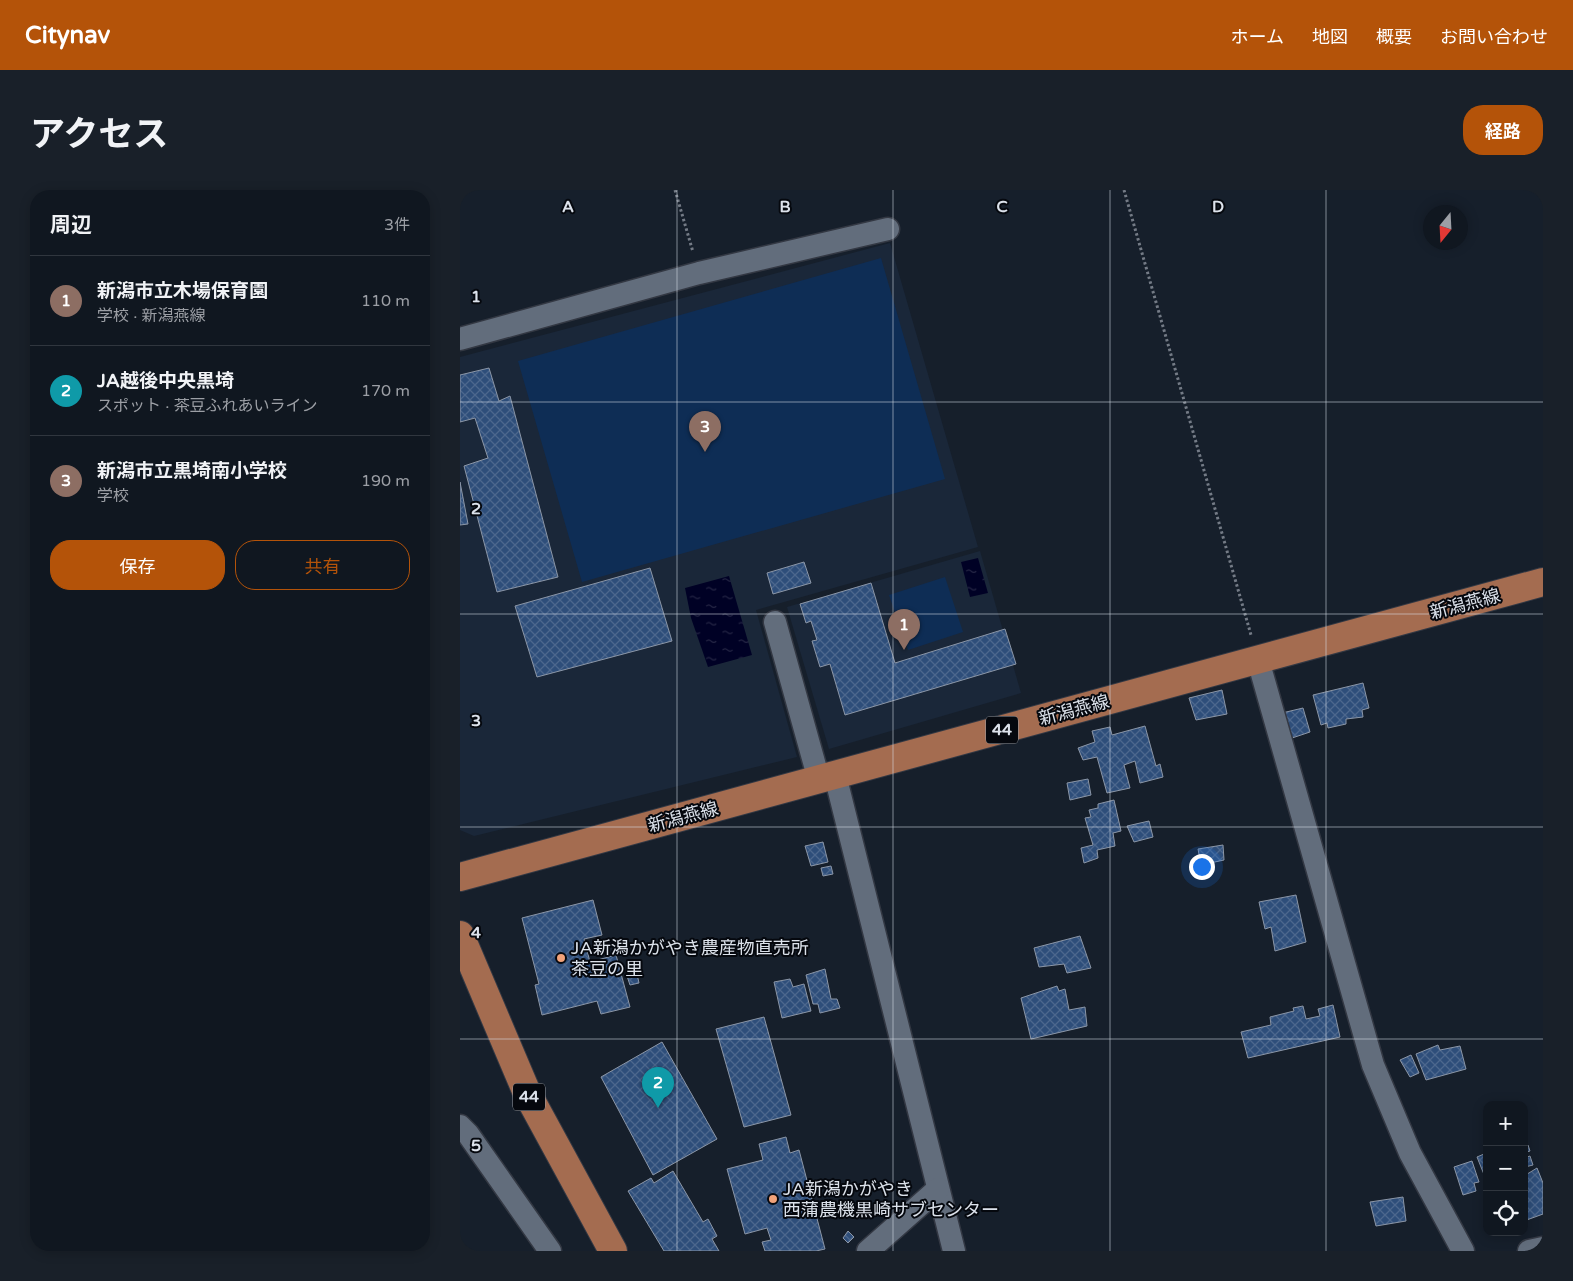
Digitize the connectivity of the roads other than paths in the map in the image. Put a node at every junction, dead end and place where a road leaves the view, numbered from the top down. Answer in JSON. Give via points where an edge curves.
{"nodes":[{"id":1,"x":888,"y":229,"type":"dead end"},
{"id":2,"x":460,"y":339,"type":"edge"},
{"id":3,"x":1543,"y":582,"type":"edge"},
{"id":4,"x":775,"y":622,"type":"dead end"},
{"id":5,"x":1258,"y":660,"type":"junction"},
{"id":6,"x":827,"y":778,"type":"junction"},
{"id":7,"x":460,"y":877,"type":"edge"},
{"id":8,"x":460,"y":935,"type":"edge"},
{"id":9,"x":463,"y":1131,"type":"edge"},
{"id":10,"x":938,"y":1189,"type":"junction"},
{"id":11,"x":1543,"y":1248,"type":"edge"},
{"id":12,"x":550,"y":1251,"type":"edge"},
{"id":13,"x":613,"y":1251,"type":"edge"},
{"id":14,"x":868,"y":1251,"type":"edge"},
{"id":15,"x":954,"y":1251,"type":"edge"},
{"id":16,"x":1462,"y":1251,"type":"edge"},
{"id":17,"x":1529,"y":1251,"type":"edge"}],
"edges":[{"from":1,"to":2,"type":"street","via":[[699,273]]},
{"from":3,"to":5,"type":"main road","name":"新潟燕線","number":"44"},
{"from":4,"to":6,"type":"street"},
{"from":5,"to":6,"type":"main road","name":"新潟燕線","number":"44"},
{"from":5,"to":16,"type":"street","via":[[1373,1065],[1410,1153]]},
{"from":6,"to":7,"type":"main road","name":"新潟燕線","number":"44"},
{"from":6,"to":10,"type":"street"},
{"from":8,"to":13,"type":"main road","number":"44","via":[[527,1093]]},
{"from":9,"to":12,"type":"street"},
{"from":10,"to":14,"type":"street"},
{"from":10,"to":15,"type":"street"},
{"from":11,"to":17,"type":"street"}]}
